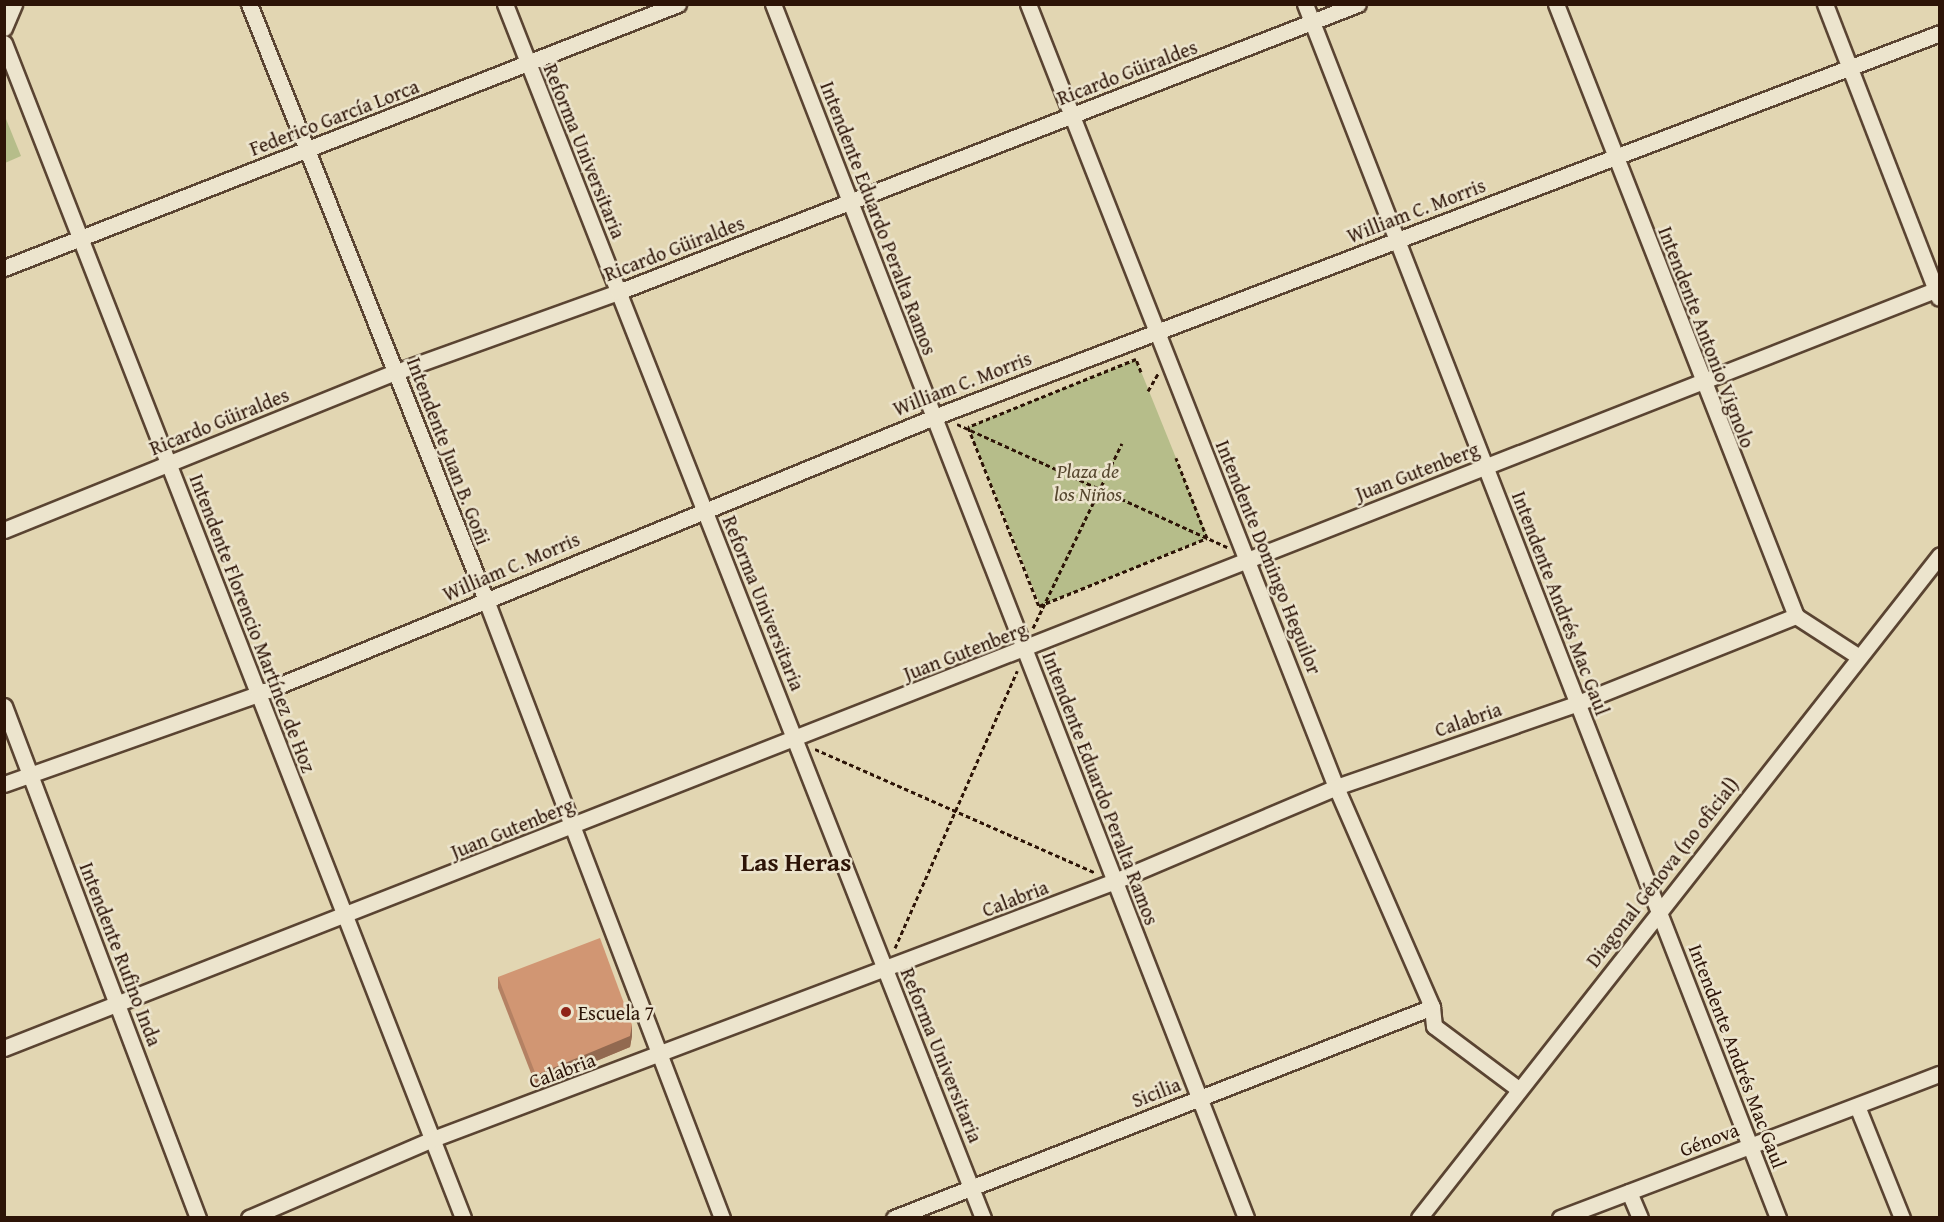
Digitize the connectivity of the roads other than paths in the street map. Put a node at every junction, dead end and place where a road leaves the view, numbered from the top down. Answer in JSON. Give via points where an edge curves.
{"nodes":[{"id":1,"x":249,"y":4,"type":"edge"},
{"id":2,"x":505,"y":4,"type":"edge"},
{"id":3,"x":678,"y":4,"type":"edge"},
{"id":4,"x":773,"y":4,"type":"edge"},
{"id":5,"x":1028,"y":4,"type":"edge"},
{"id":6,"x":1305,"y":4,"type":"edge"},
{"id":7,"x":1358,"y":4,"type":"edge"},
{"id":8,"x":1556,"y":4,"type":"edge"},
{"id":9,"x":1825,"y":4,"type":"edge"},
{"id":10,"x":1312,"y":22,"type":"junction"},
{"id":11,"x":1940,"y":33,"type":"edge"},
{"id":12,"x":4,"y":43,"type":"edge"},
{"id":13,"x":528,"y":63,"type":"junction"},
{"id":14,"x":1850,"y":67,"type":"junction"},
{"id":15,"x":1070,"y":116,"type":"junction"},
{"id":16,"x":306,"y":151,"type":"junction"},
{"id":17,"x":1615,"y":158,"type":"junction"},
{"id":18,"x":850,"y":202,"type":"junction"},
{"id":19,"x":80,"y":237,"type":"junction"},
{"id":20,"x":1397,"y":240,"type":"junction"},
{"id":21,"x":4,"y":267,"type":"edge"},
{"id":22,"x":618,"y":292,"type":"junction"},
{"id":23,"x":1938,"y":292,"type":"edge"},
{"id":24,"x":1155,"y":330,"type":"junction"},
{"id":25,"x":396,"y":372,"type":"junction"},
{"id":26,"x":1701,"y":380,"type":"junction"},
{"id":27,"x":934,"y":417,"type":"junction"},
{"id":28,"x":168,"y":464,"type":"junction"},
{"id":29,"x":1486,"y":467,"type":"junction"},
{"id":30,"x":703,"y":508,"type":"junction"},
{"id":31,"x":4,"y":530,"type":"edge"},
{"id":32,"x":1940,"y":555,"type":"edge"},
{"id":33,"x":1250,"y":558,"type":"junction"},
{"id":34,"x":486,"y":600,"type":"junction"},
{"id":35,"x":1796,"y":616,"type":"junction"},
{"id":36,"x":1025,"y":651,"type":"junction"},
{"id":37,"x":1856,"y":655,"type":"junction"},
{"id":38,"x":258,"y":694,"type":"junction"},
{"id":39,"x":1578,"y":703,"type":"junction"},
{"id":40,"x":4,"y":706,"type":"edge"},
{"id":41,"x":795,"y":740,"type":"junction"},
{"id":42,"x":31,"y":774,"type":"junction"},
{"id":43,"x":4,"y":784,"type":"edge"},
{"id":44,"x":1336,"y":787,"type":"junction"},
{"id":45,"x":569,"y":827,"type":"junction"},
{"id":46,"x":1115,"y":881,"type":"junction"},
{"id":47,"x":1659,"y":911,"type":"junction"},
{"id":48,"x":344,"y":918,"type":"junction"},
{"id":49,"x":886,"y":970,"type":"junction"},
{"id":50,"x":117,"y":1005,"type":"junction"},
{"id":51,"x":1432,"y":1007,"type":"junction"},
{"id":52,"x":4,"y":1048,"type":"edge"},
{"id":53,"x":659,"y":1058,"type":"junction"},
{"id":54,"x":1940,"y":1074,"type":"edge"},
{"id":55,"x":1518,"y":1088,"type":"junction"},
{"id":56,"x":1200,"y":1098,"type":"junction"},
{"id":57,"x":1857,"y":1106,"type":"junction"},
{"id":58,"x":430,"y":1140,"type":"junction"},
{"id":59,"x":1750,"y":1146,"type":"junction"},
{"id":60,"x":971,"y":1187,"type":"junction"},
{"id":61,"x":1629,"y":1192,"type":"junction"},
{"id":62,"x":198,"y":1218,"type":"edge"},
{"id":63,"x":249,"y":1218,"type":"edge"},
{"id":64,"x":463,"y":1218,"type":"edge"},
{"id":65,"x":722,"y":1218,"type":"edge"},
{"id":66,"x":894,"y":1218,"type":"edge"},
{"id":67,"x":983,"y":1218,"type":"edge"},
{"id":68,"x":1246,"y":1218,"type":"edge"},
{"id":69,"x":1419,"y":1218,"type":"edge"},
{"id":70,"x":1560,"y":1218,"type":"edge"},
{"id":71,"x":1640,"y":1218,"type":"edge"},
{"id":72,"x":1778,"y":1218,"type":"edge"},
{"id":73,"x":1902,"y":1218,"type":"edge"}],
"edges":[{"from":1,"to":16,"type":"street","name":"Intendente Juan B. Goñi"},
{"from":2,"to":13,"type":"street","name":"Reforma Universitaria"},
{"from":3,"to":13,"type":"street","name":"Federico García Lorca"},
{"from":4,"to":18,"type":"street","name":"Intendente Eduardo Peralta Ramos"},
{"from":5,"to":15,"type":"street","name":"Intendente Domingo Heguilor"},
{"from":6,"to":10,"type":"street","name":"Intendente Andrés Mac Gaul"},
{"from":7,"to":10,"type":"street","name":"Ricardo Güiraldes"},
{"from":8,"to":17,"type":"street","name":"Intendente Antonio Vignolo"},
{"from":9,"to":14,"type":"street"},
{"from":10,"to":15,"type":"street","name":"Ricardo Güiraldes"},
{"from":10,"to":20,"type":"street","name":"Intendente Andrés Mac Gaul"},
{"from":11,"to":14,"type":"street","name":"William C. Morris"},
{"from":12,"to":19,"type":"street","name":"Intendente Florencio Martínez de Hoz"},
{"from":13,"to":16,"type":"street","name":"Federico García Lorca"},
{"from":13,"to":22,"type":"street","name":"Reforma Universitaria"},
{"from":14,"to":17,"type":"street","name":"William C. Morris"},
{"from":14,"to":23,"type":"street"},
{"from":15,"to":18,"type":"street","name":"Ricardo Güiraldes"},
{"from":15,"to":24,"type":"street","name":"Intendente Domingo Heguilor"},
{"from":16,"to":19,"type":"street","name":"Federico García Lorca"},
{"from":16,"to":25,"type":"street","name":"Intendente Juan B. Goñi"},
{"from":17,"to":20,"type":"street","name":"William C. Morris"},
{"from":17,"to":26,"type":"street","name":"Intendente Antonio Vignolo"},
{"from":18,"to":22,"type":"street","name":"Ricardo Güiraldes"},
{"from":18,"to":27,"type":"street","name":"Intendente Eduardo Peralta Ramos"},
{"from":19,"to":21,"type":"street","name":"Federico García Lorca"},
{"from":19,"to":28,"type":"street","name":"Intendente Florencio Martínez de Hoz"},
{"from":20,"to":24,"type":"street","name":"William C. Morris"},
{"from":20,"to":29,"type":"street","name":"Intendente Andrés Mac Gaul"},
{"from":22,"to":25,"type":"street","name":"Ricardo Güiraldes"},
{"from":22,"to":30,"type":"street","name":"Reforma Universitaria"},
{"from":23,"to":26,"type":"street","name":"Juan Gutenberg"},
{"from":24,"to":27,"type":"street","name":"William C. Morris"},
{"from":24,"to":33,"type":"street","name":"Intendente Domingo Heguilor"},
{"from":25,"to":28,"type":"street","name":"Ricardo Güiraldes"},
{"from":25,"to":34,"type":"street","name":"Intendente Juan B. Goñi"},
{"from":26,"to":29,"type":"street","name":"Juan Gutenberg"},
{"from":26,"to":35,"type":"street","name":"Intendente Antonio Vignolo"},
{"from":27,"to":30,"type":"street","name":"William C. Morris"},
{"from":27,"to":36,"type":"street","name":"Intendente Eduardo Peralta Ramos"},
{"from":28,"to":31,"type":"street","name":"Ricardo Güiraldes"},
{"from":28,"to":38,"type":"street","name":"Intendente Florencio Martínez de Hoz"},
{"from":29,"to":33,"type":"street","name":"Juan Gutenberg"},
{"from":29,"to":39,"type":"street","name":"Intendente Andrés Mac Gaul"},
{"from":30,"to":34,"type":"street","name":"William C. Morris"},
{"from":30,"to":41,"type":"street","name":"Reforma Universitaria"},
{"from":32,"to":37,"type":"street","name":"Diagonal Génova (no oficial)"},
{"from":33,"to":36,"type":"street","name":"Juan Gutenberg"},
{"from":33,"to":44,"type":"street","name":"Intendente Domingo Heguilor"},
{"from":34,"to":38,"type":"street","name":"William C. Morris"},
{"from":34,"to":45,"type":"street","name":"Intendente Juan B. Goñi"},
{"from":35,"to":37,"type":"street"},
{"from":35,"to":39,"type":"street","name":"Calabria"},
{"from":36,"to":41,"type":"street","name":"Juan Gutenberg"},
{"from":36,"to":46,"type":"street","name":"Intendente Eduardo Peralta Ramos"},
{"from":37,"to":47,"type":"street","name":"Diagonal Génova (no oficial)"},
{"from":38,"to":42,"type":"street","name":"William C. Morris"},
{"from":38,"to":48,"type":"street","name":"Intendente Florencio Martínez de Hoz"},
{"from":39,"to":44,"type":"street","name":"Calabria"},
{"from":39,"to":47,"type":"street","name":"Intendente Andrés Mac Gaul"},
{"from":40,"to":42,"type":"street","name":"Intendente Rufino Inda"},
{"from":41,"to":45,"type":"street","name":"Juan Gutenberg"},
{"from":41,"to":49,"type":"street","name":"Reforma Universitaria"},
{"from":42,"to":43,"type":"street","name":"William C. Morris"},
{"from":42,"to":50,"type":"street","name":"Intendente Rufino Inda"},
{"from":44,"to":46,"type":"street","name":"Calabria"},
{"from":44,"to":51,"type":"street","name":"Intendente Domingo Heguilor"},
{"from":45,"to":48,"type":"street","name":"Juan Gutenberg"},
{"from":45,"to":53,"type":"street","name":"Intendente Juan B. Goñi"},
{"from":46,"to":49,"type":"street","name":"Calabria"},
{"from":46,"to":56,"type":"street","name":"Intendente Eduardo Peralta Ramos"},
{"from":47,"to":55,"type":"street","name":"Diagonal Génova (no oficial)"},
{"from":47,"to":59,"type":"street","name":"Intendente Andrés Mac Gaul"},
{"from":48,"to":50,"type":"street","name":"Juan Gutenberg"},
{"from":48,"to":58,"type":"street","name":"Intendente Florencio Martínez de Hoz"},
{"from":49,"to":53,"type":"street","name":"Calabria"},
{"from":49,"to":60,"type":"street","name":"Reforma Universitaria"},
{"from":50,"to":52,"type":"street","name":"Juan Gutenberg"},
{"from":50,"to":62,"type":"street","name":"Intendente Rufino Inda"},
{"from":51,"to":55,"type":"street","name":"Intendente Domingo Heguilor","via":[[1434,1026]]},
{"from":51,"to":56,"type":"street","name":"Sicilia"},
{"from":53,"to":58,"type":"street","name":"Calabria"},
{"from":53,"to":65,"type":"street","name":"Intendente Juan B. Goñi"},
{"from":54,"to":57,"type":"street","name":"Génova"},
{"from":55,"to":69,"type":"street","name":"Diagonal Génova (no oficial)"},
{"from":56,"to":60,"type":"street","name":"Sicilia"},
{"from":56,"to":68,"type":"street","name":"Intendente Eduardo Peralta Ramos"},
{"from":57,"to":59,"type":"street","name":"Génova"},
{"from":57,"to":73,"type":"street"},
{"from":58,"to":63,"type":"street","name":"Calabria"},
{"from":58,"to":64,"type":"street","name":"Intendente Florencio Martínez de Hoz"},
{"from":59,"to":61,"type":"street","name":"Génova"},
{"from":59,"to":72,"type":"street","name":"Intendente Andrés Mac Gaul"},
{"from":60,"to":66,"type":"street","name":"Sicilia"},
{"from":60,"to":67,"type":"street","name":"Reforma Universitaria"},
{"from":61,"to":70,"type":"street","name":"Génova"},
{"from":61,"to":71,"type":"street"}]}
